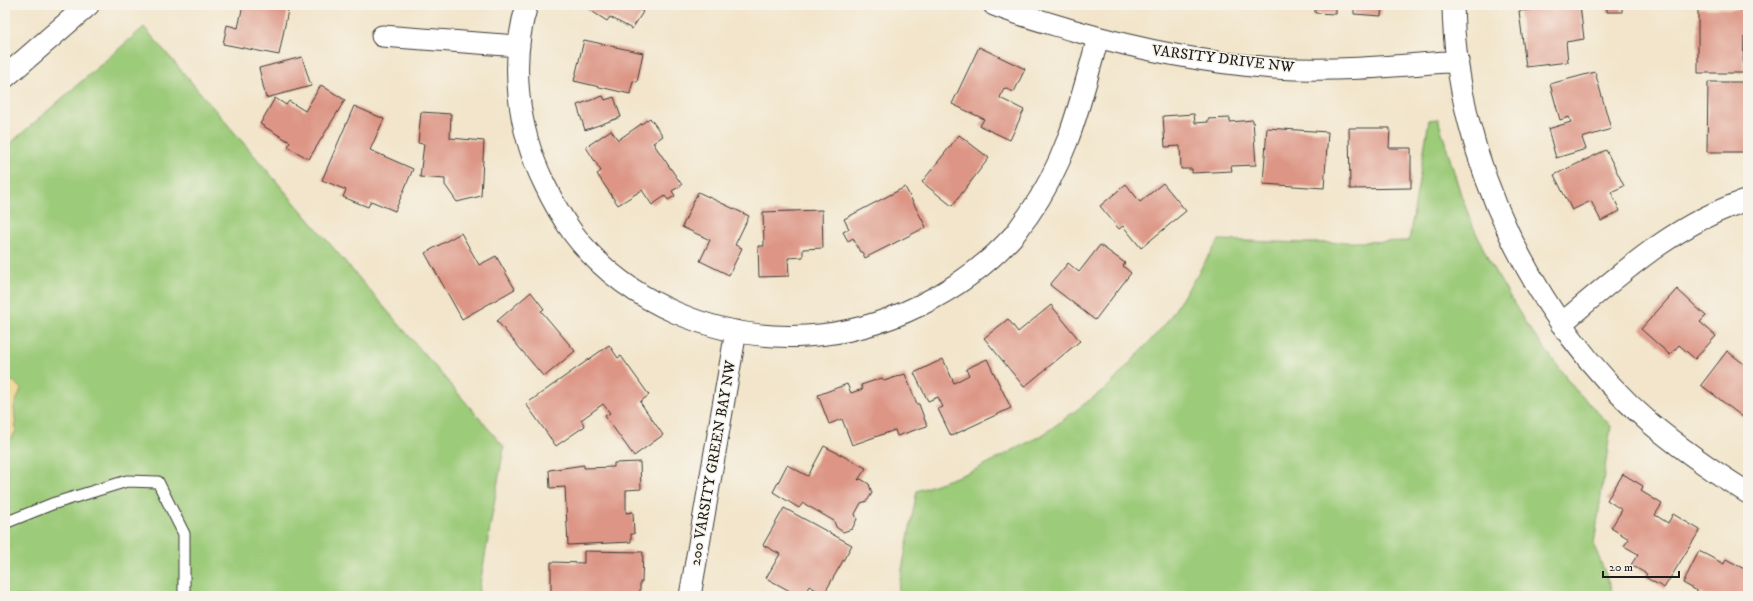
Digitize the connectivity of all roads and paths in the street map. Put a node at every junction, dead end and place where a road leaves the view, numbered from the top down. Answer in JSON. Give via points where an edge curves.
{"nodes":[{"id":1,"x":88,"y":5,"type":"edge"},
{"id":2,"x":526,"y":5,"type":"edge"},
{"id":3,"x":994,"y":5,"type":"edge"},
{"id":4,"x":1453,"y":5,"type":"edge"},
{"id":5,"x":382,"y":36,"type":"dead end"},
{"id":6,"x":1098,"y":38,"type":"junction"},
{"id":7,"x":519,"y":46,"type":"junction"},
{"id":8,"x":1458,"y":61,"type":"junction"},
{"id":9,"x":5,"y":77,"type":"edge"},
{"id":10,"x":1748,"y":200,"type":"edge"},
{"id":11,"x":1561,"y":324,"type":"junction"},
{"id":12,"x":736,"y":331,"type":"junction"},
{"id":13,"x":1748,"y":493,"type":"edge"},
{"id":14,"x":5,"y":523,"type":"edge"},
{"id":15,"x":184,"y":596,"type":"edge"},
{"id":16,"x":690,"y":596,"type":"edge"}],
"edges":[{"from":1,"to":9,"type":"street"},
{"from":2,"to":7,"type":"street"},
{"from":3,"to":6,"type":"street","name":"VARSITY DRIVE NW"},
{"from":4,"to":8,"type":"street"},
{"from":5,"to":7,"type":"street"},
{"from":6,"to":8,"type":"street","name":"VARSITY DRIVE NW","via":[[1198,59],[1274,68],[1380,67]]},
{"from":6,"to":12,"type":"street","via":[[1074,126],[1058,165],[1040,198],[1014,235],[976,270],[934,298],[902,313],[853,329],[807,336],[764,335]]},
{"from":7,"to":12,"type":"street","via":[[520,105],[527,141],[550,196],[573,233],[595,258],[626,285],[652,301],[698,321]]},
{"from":8,"to":11,"type":"street","via":[[1462,90],[1480,161],[1498,209],[1542,295]]},
{"from":10,"to":11,"type":"street","via":[[1700,219],[1644,255]]},
{"from":11,"to":13,"type":"street","via":[[1588,358],[1650,422],[1705,466]]},
{"from":12,"to":16,"type":"street","name":"200 VARSITY GREEN BAY NW"},
{"from":14,"to":15,"type":"lane","via":[[52,504],[127,481],[158,482],[184,534]]}]}
